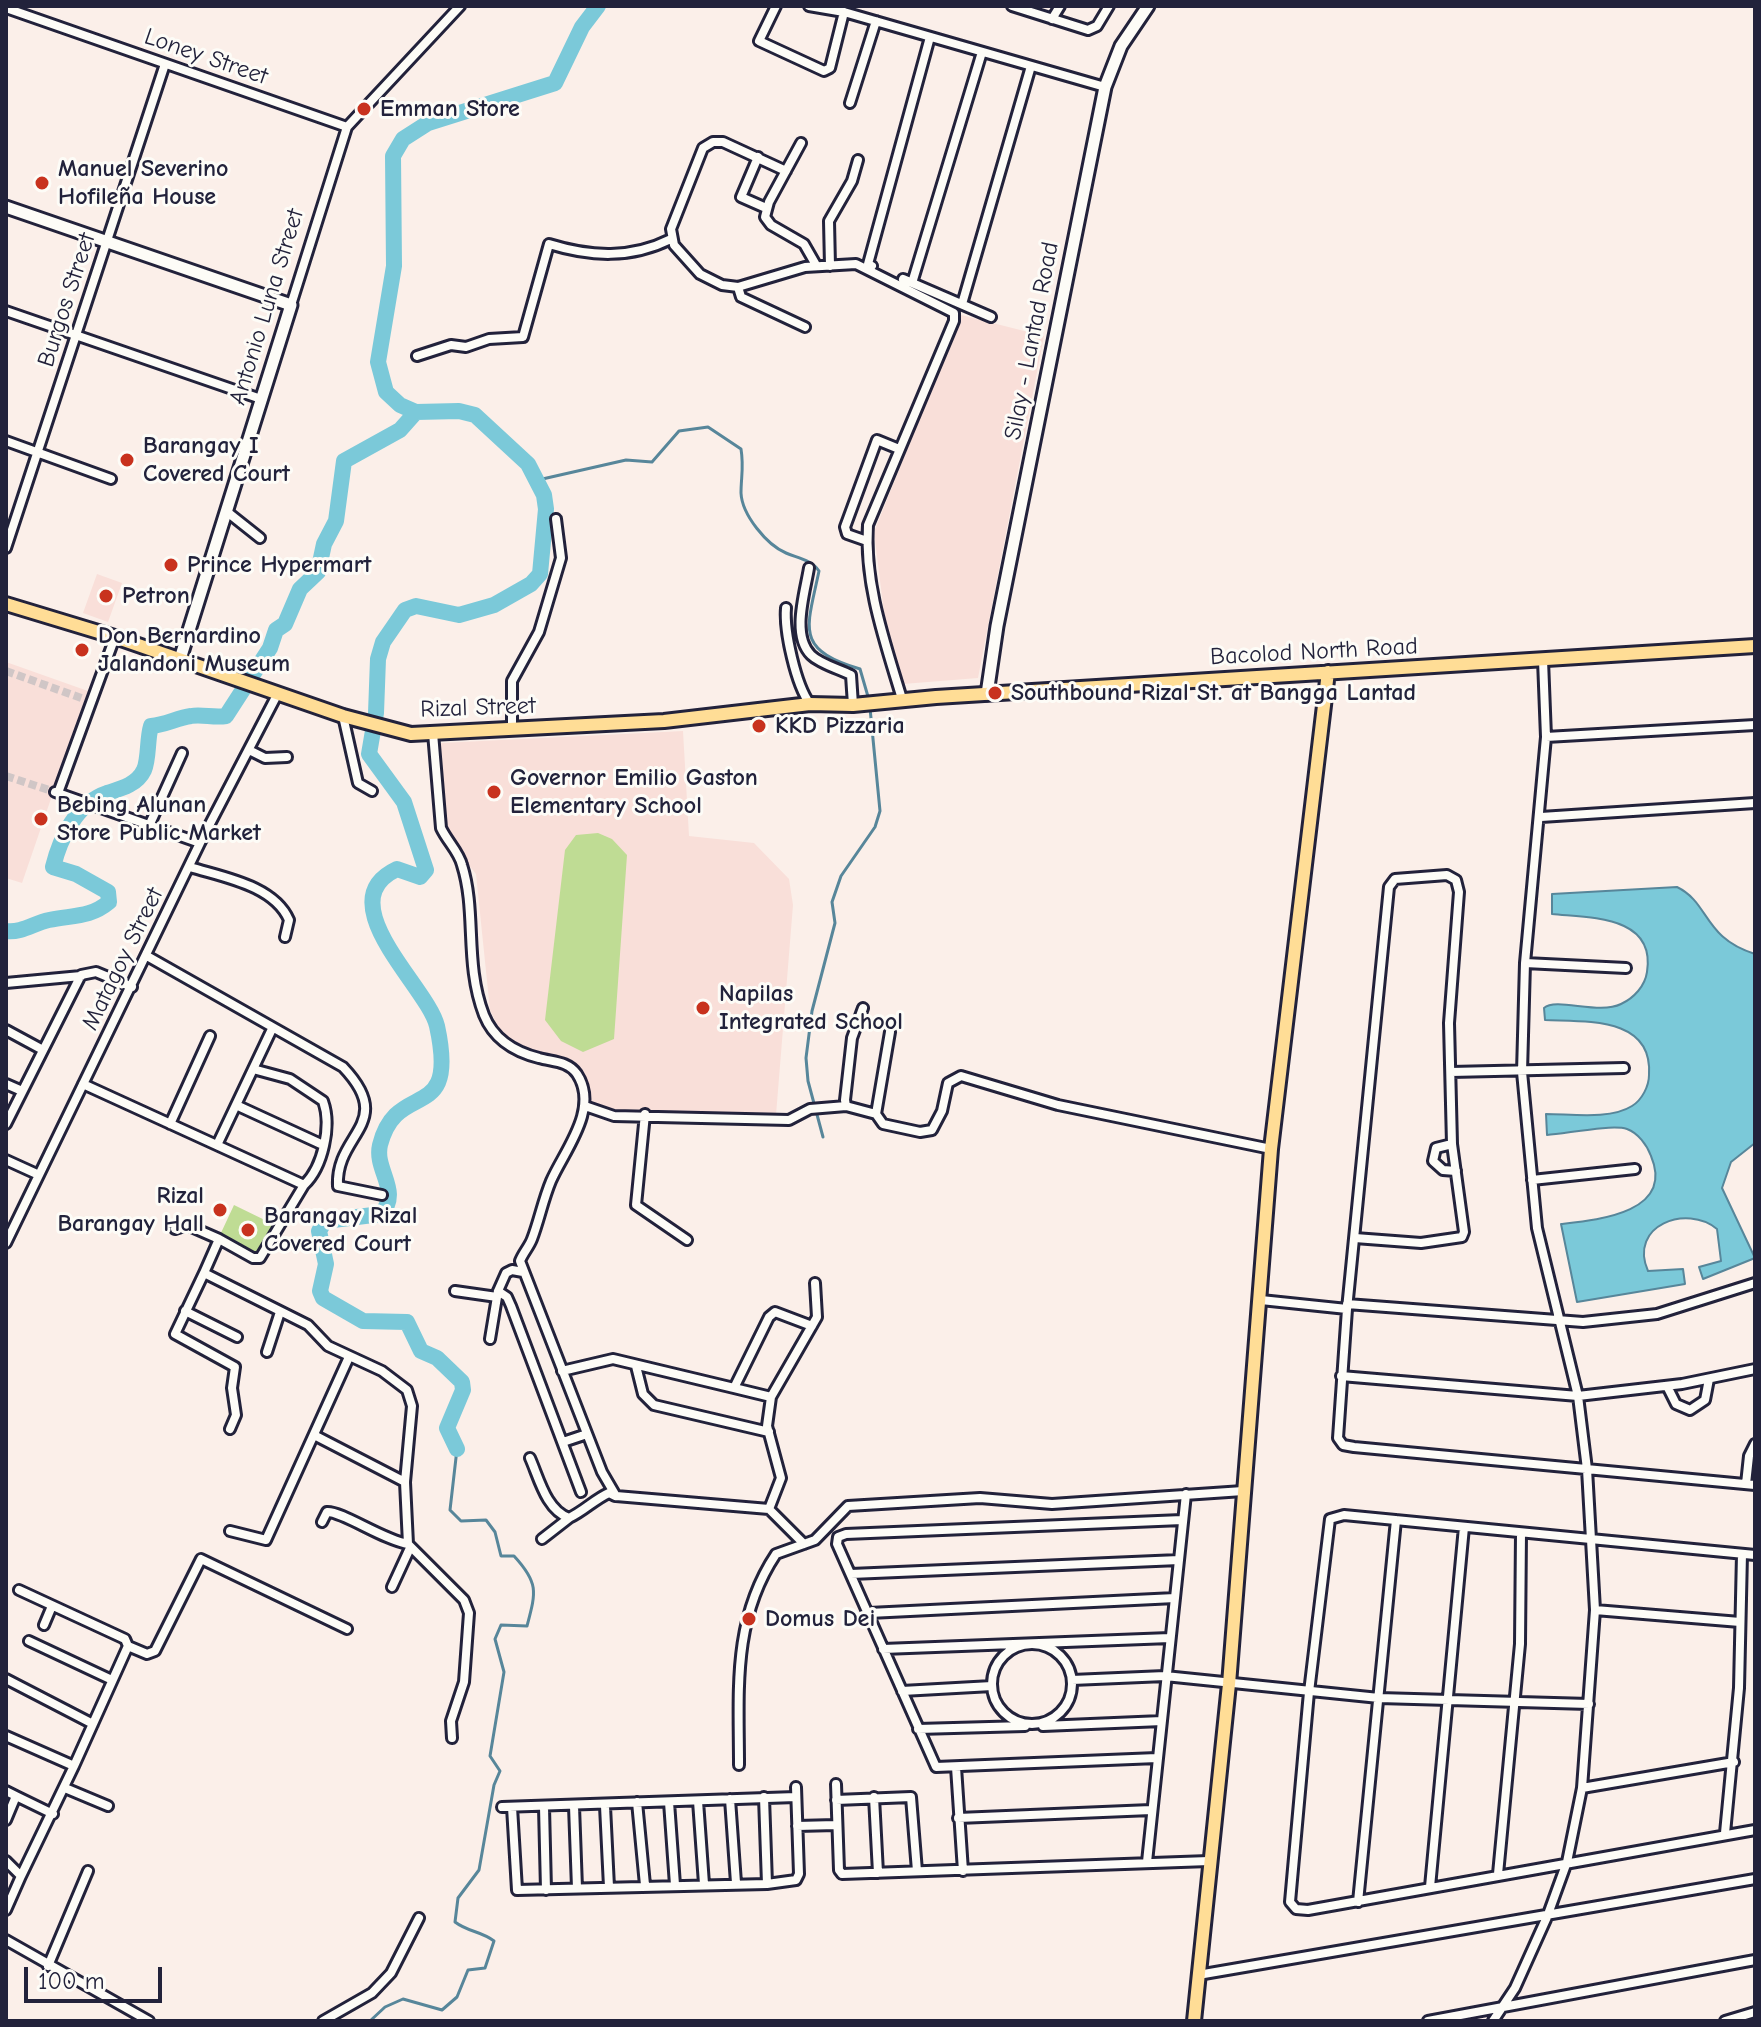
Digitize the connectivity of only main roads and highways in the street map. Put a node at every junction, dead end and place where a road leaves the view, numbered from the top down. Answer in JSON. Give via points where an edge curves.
{"nodes":[{"id":1,"x":6,"y":604,"type":"edge"},
{"id":2,"x":1755,"y":646,"type":"edge"},
{"id":3,"x":1328,"y":672,"type":"junction"},
{"id":4,"x":875,"y":703,"type":"joint"},
{"id":5,"x":1194,"y":2021,"type":"edge"}],
"edges":[{"from":1,"to":4,"type":"main road","name":"Rizal Street","via":[[392,731],[664,721],[810,704]]},
{"from":2,"to":3,"type":"main road","name":"Bacolod North Road"},
{"from":3,"to":4,"type":"main road","name":"Bacolod North Road"},
{"from":3,"to":5,"type":"main road","via":[[1271,1149],[1229,1684]]}]}
